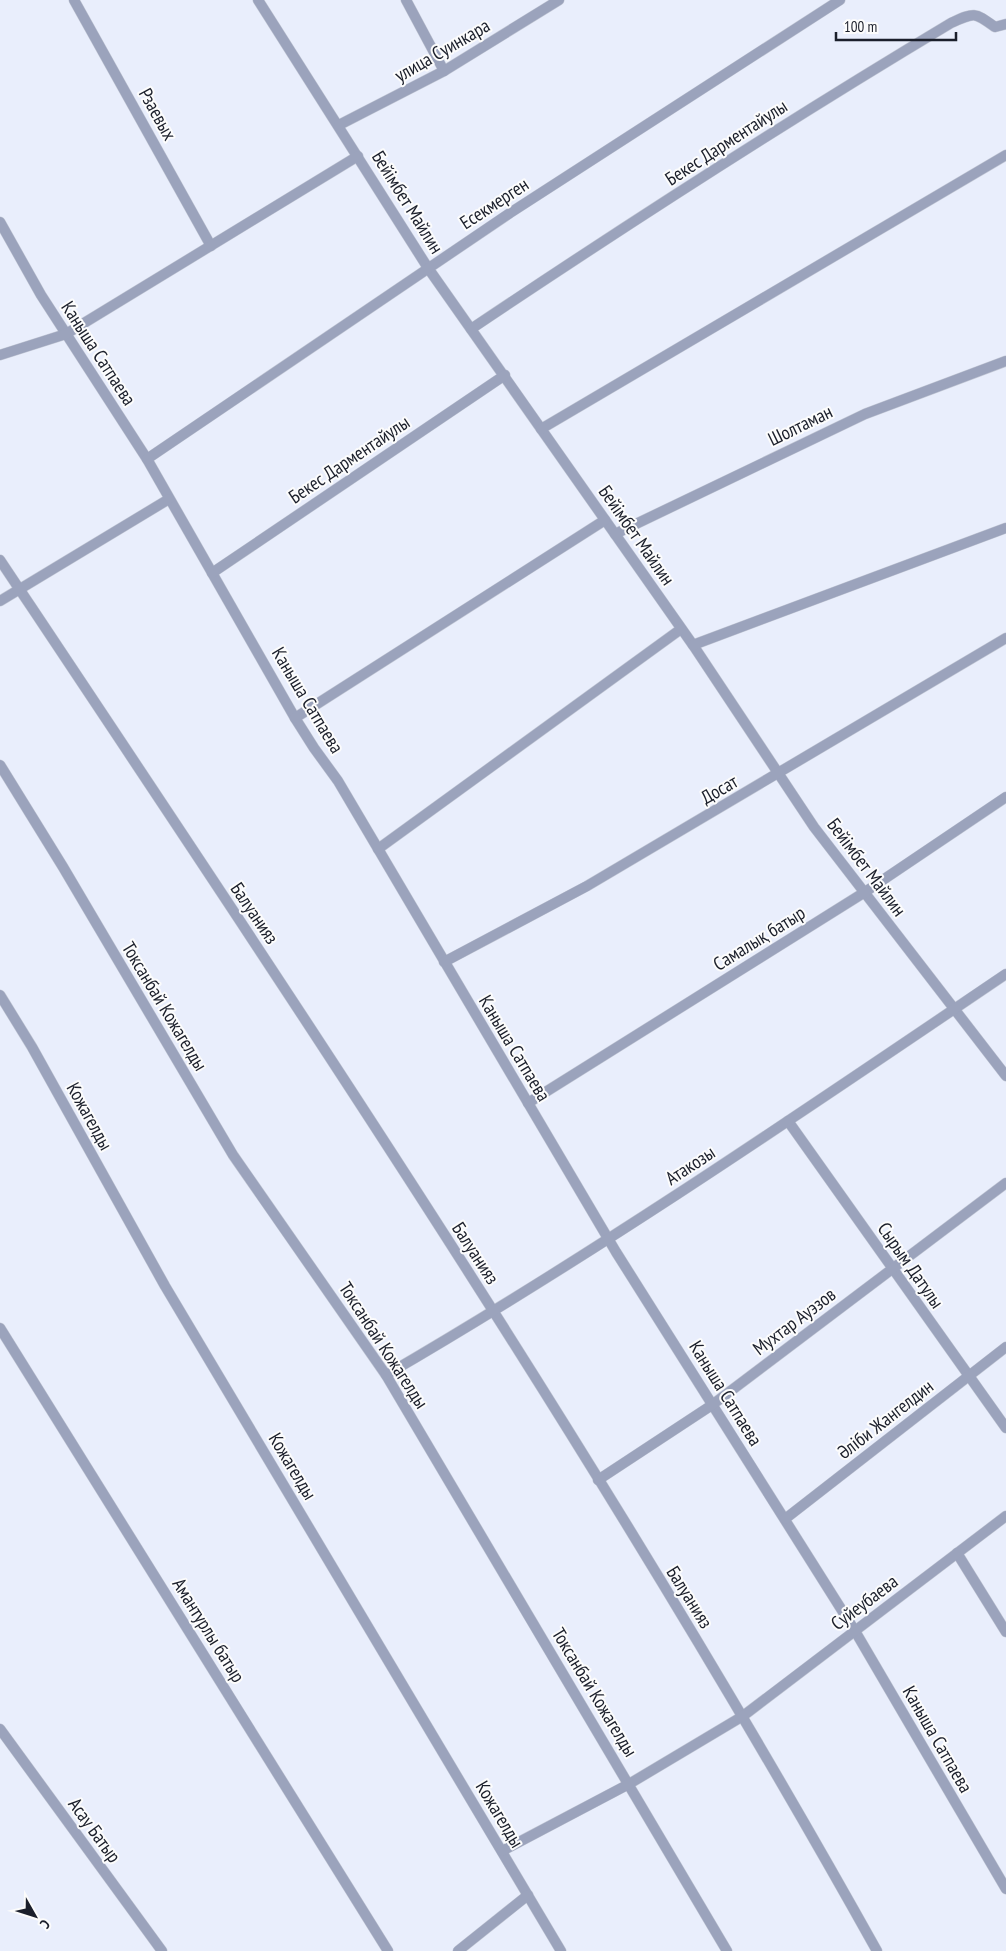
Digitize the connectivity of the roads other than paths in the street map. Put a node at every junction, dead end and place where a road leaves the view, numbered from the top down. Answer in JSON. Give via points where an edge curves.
{"nodes":[{"id":1,"x":74,"y":0,"type":"edge"},
{"id":2,"x":258,"y":0,"type":"edge"},
{"id":3,"x":406,"y":0,"type":"edge"},
{"id":4,"x":559,"y":0,"type":"edge"},
{"id":5,"x":840,"y":0,"type":"edge"},
{"id":6,"x":1006,"y":24,"type":"edge"},
{"id":7,"x":444,"y":71,"type":"junction"},
{"id":8,"x":339,"y":126,"type":"junction"},
{"id":9,"x":1006,"y":155,"type":"edge"},
{"id":10,"x":358,"y":156,"type":"junction"},
{"id":11,"x":0,"y":222,"type":"edge"},
{"id":12,"x":211,"y":246,"type":"junction"},
{"id":13,"x":428,"y":268,"type":"junction"},
{"id":14,"x":471,"y":329,"type":"junction"},
{"id":15,"x":66,"y":334,"type":"junction"},
{"id":16,"x":0,"y":355,"type":"edge"},
{"id":17,"x":1006,"y":361,"type":"edge"},
{"id":18,"x":504,"y":375,"type":"junction"},
{"id":19,"x":541,"y":429,"type":"junction"},
{"id":20,"x":146,"y":459,"type":"junction"},
{"id":21,"x":169,"y":500,"type":"junction"},
{"id":22,"x":606,"y":520,"type":"junction"},
{"id":23,"x":1006,"y":528,"type":"edge"},
{"id":24,"x":615,"y":534,"type":"junction"},
{"id":25,"x":0,"y":560,"type":"edge"},
{"id":26,"x":212,"y":573,"type":"junction"},
{"id":27,"x":20,"y":590,"type":"junction"},
{"id":28,"x":0,"y":601,"type":"edge"},
{"id":29,"x":681,"y":629,"type":"junction"},
{"id":30,"x":1006,"y":638,"type":"edge"},
{"id":31,"x":693,"y":646,"type":"junction"},
{"id":32,"x":295,"y":718,"type":"junction"},
{"id":33,"x":0,"y":765,"type":"edge"},
{"id":34,"x":779,"y":774,"type":"junction"},
{"id":35,"x":1006,"y":797,"type":"edge"},
{"id":36,"x":378,"y":849,"type":"junction"},
{"id":37,"x":865,"y":892,"type":"junction"},
{"id":38,"x":444,"y":962,"type":"junction"},
{"id":39,"x":1006,"y":974,"type":"edge"},
{"id":40,"x":0,"y":995,"type":"edge"},
{"id":41,"x":955,"y":1009,"type":"junction"},
{"id":42,"x":1006,"y":1076,"type":"edge"},
{"id":43,"x":528,"y":1103,"type":"junction"},
{"id":44,"x":788,"y":1121,"type":"junction"},
{"id":45,"x":1006,"y":1183,"type":"edge"},
{"id":46,"x":609,"y":1239,"type":"junction"},
{"id":47,"x":892,"y":1269,"type":"junction"},
{"id":48,"x":494,"y":1312,"type":"junction"},
{"id":49,"x":0,"y":1328,"type":"edge"},
{"id":50,"x":1006,"y":1347,"type":"edge"},
{"id":51,"x":386,"y":1375,"type":"junction"},
{"id":52,"x":968,"y":1376,"type":"junction"},
{"id":53,"x":712,"y":1405,"type":"junction"},
{"id":54,"x":1006,"y":1428,"type":"edge"},
{"id":55,"x":598,"y":1480,"type":"junction"},
{"id":56,"x":1006,"y":1516,"type":"edge"},
{"id":57,"x":785,"y":1520,"type":"junction"},
{"id":58,"x":957,"y":1553,"type":"junction"},
{"id":59,"x":855,"y":1631,"type":"junction"},
{"id":60,"x":1006,"y":1632,"type":"edge"},
{"id":61,"x":743,"y":1716,"type":"junction"},
{"id":62,"x":0,"y":1729,"type":"edge"},
{"id":63,"x":629,"y":1784,"type":"junction"},
{"id":64,"x":502,"y":1851,"type":"junction"},
{"id":65,"x":1006,"y":1889,"type":"edge"},
{"id":66,"x":528,"y":1895,"type":"junction"},
{"id":67,"x":162,"y":1951,"type":"edge"},
{"id":68,"x":388,"y":1951,"type":"edge"},
{"id":69,"x":458,"y":1951,"type":"edge"},
{"id":70,"x":561,"y":1951,"type":"edge"},
{"id":71,"x":727,"y":1951,"type":"edge"},
{"id":72,"x":877,"y":1951,"type":"edge"}],
"edges":[{"from":1,"to":12,"type":"street","name":"Рзаевых"},
{"from":2,"to":8,"type":"street","name":"Бейімбет Майлин"},
{"from":3,"to":7,"type":"street"},
{"from":4,"to":7,"type":"street","name":"улица Суинкара"},
{"from":5,"to":13,"type":"street","name":"Eсекмерген"},
{"from":6,"to":14,"type":"street","name":"Бекес Дарментайулы","via":[[995,27],[972,14],[951,23],[772,132]]},
{"from":7,"to":8,"type":"street","name":"улица Суинкара"},
{"from":8,"to":10,"type":"street","name":"Бейімбет Майлин"},
{"from":9,"to":19,"type":"street"},
{"from":10,"to":12,"type":"street"},
{"from":10,"to":13,"type":"street","name":"Бейімбет Майлин"},
{"from":11,"to":15,"type":"street","name":"Каныша Сатпаева"},
{"from":12,"to":15,"type":"street"},
{"from":13,"to":14,"type":"street","name":"Бейімбет Майлин"},
{"from":13,"to":20,"type":"street","name":"Eсекмерген"},
{"from":14,"to":18,"type":"street","name":"Бейімбет Майлин"},
{"from":15,"to":16,"type":"street"},
{"from":15,"to":20,"type":"street","name":"Каныша Сатпаева"},
{"from":17,"to":24,"type":"street","name":"Шолтаман","via":[[865,414]]},
{"from":18,"to":19,"type":"street","name":"Бейімбет Майлин"},
{"from":18,"to":26,"type":"street","name":"Бекес Дарментайулы"},
{"from":19,"to":22,"type":"street","name":"Бейімбет Майлин"},
{"from":20,"to":21,"type":"street","name":"Каныша Сатпаева"},
{"from":21,"to":26,"type":"street","name":"Каныша Сатпаева"},
{"from":21,"to":27,"type":"street"},
{"from":22,"to":24,"type":"street","name":"Бейімбет Майлин"},
{"from":22,"to":32,"type":"street"},
{"from":23,"to":31,"type":"street"},
{"from":24,"to":29,"type":"street","name":"Бейімбет Майлин"},
{"from":25,"to":27,"type":"street","name":"Балуанияз"},
{"from":26,"to":32,"type":"street","name":"Каныша Сатпаева"},
{"from":27,"to":28,"type":"street"},
{"from":27,"to":48,"type":"street","name":"Балуанияз"},
{"from":29,"to":31,"type":"street","name":"Бейімбет Майлин"},
{"from":29,"to":36,"type":"street"},
{"from":30,"to":34,"type":"street","name":"Досат"},
{"from":31,"to":34,"type":"street","name":"Бейімбет Майлин"},
{"from":32,"to":36,"type":"street","name":"Каныша Сатпаева","via":[[338,781]]},
{"from":33,"to":51,"type":"street","name":"Токсанбай Кожагелды","via":[[232,1155]]},
{"from":34,"to":37,"type":"street","name":"Бейімбет Майлин","via":[[814,827]]},
{"from":34,"to":38,"type":"street","name":"Досат","via":[[587,886]]},
{"from":35,"to":37,"type":"street","name":"Самалық батыр"},
{"from":36,"to":38,"type":"street","name":"Каныша Сатпаева"},
{"from":37,"to":41,"type":"street","name":"Бейімбет Майлин"},
{"from":37,"to":43,"type":"street","name":"Самалық батыр"},
{"from":38,"to":43,"type":"street","name":"Каныша Сатпаева"},
{"from":39,"to":41,"type":"street","name":"Атакозы"},
{"from":40,"to":64,"type":"street","name":"Кожагелды","via":[[165,1286]]},
{"from":41,"to":42,"type":"street","name":"Бейімбет Майлин"},
{"from":41,"to":44,"type":"street","name":"Атакозы"},
{"from":43,"to":46,"type":"street","name":"Каныша Сатпаева"},
{"from":44,"to":46,"type":"street","name":"Атакозы"},
{"from":44,"to":47,"type":"street","name":"Сырым Датулы"},
{"from":45,"to":47,"type":"street","name":"Мухтар Ауэзов"},
{"from":46,"to":48,"type":"street","name":"Атакозы"},
{"from":46,"to":53,"type":"street","name":"Каныша Сатпаева"},
{"from":47,"to":52,"type":"street","name":"Сырым Датулы"},
{"from":47,"to":53,"type":"street","name":"Мухтар Ауэзов"},
{"from":48,"to":51,"type":"street","name":"Атакозы"},
{"from":48,"to":55,"type":"street","name":"Балуанияз"},
{"from":49,"to":68,"type":"street","name":"Амантурлы батыр"},
{"from":50,"to":52,"type":"street","name":"Әліби Жангелдин"},
{"from":51,"to":63,"type":"street","name":"Токсанбай Кожагелды"},
{"from":52,"to":54,"type":"street","name":"Сырым Датулы"},
{"from":52,"to":57,"type":"street","name":"Әліби Жангелдин"},
{"from":53,"to":55,"type":"street","name":"Мухтар Ауэзов"},
{"from":53,"to":57,"type":"street","name":"Каныша Сатпаева"},
{"from":55,"to":61,"type":"street","name":"Балуанияз"},
{"from":56,"to":58,"type":"street","name":"Суйеубаева"},
{"from":57,"to":59,"type":"street","name":"Каныша Сатпаева"},
{"from":58,"to":59,"type":"street","name":"Суйеубаева"},
{"from":58,"to":60,"type":"street"},
{"from":59,"to":61,"type":"street","name":"Суйеубаева"},
{"from":59,"to":65,"type":"street","name":"Каныша Сатпаева"},
{"from":61,"to":63,"type":"street","name":"Суйеубаева"},
{"from":61,"to":72,"type":"street","name":"Балуанияз"},
{"from":62,"to":67,"type":"street","name":"Асау Батыр"},
{"from":63,"to":64,"type":"street","name":"Суйеубаева"},
{"from":63,"to":71,"type":"street","name":"Токсанбай Кожагелды"},
{"from":64,"to":66,"type":"street","name":"Кожагелды"},
{"from":66,"to":69,"type":"street"},
{"from":66,"to":70,"type":"street","name":"Кожагелды"}]}
